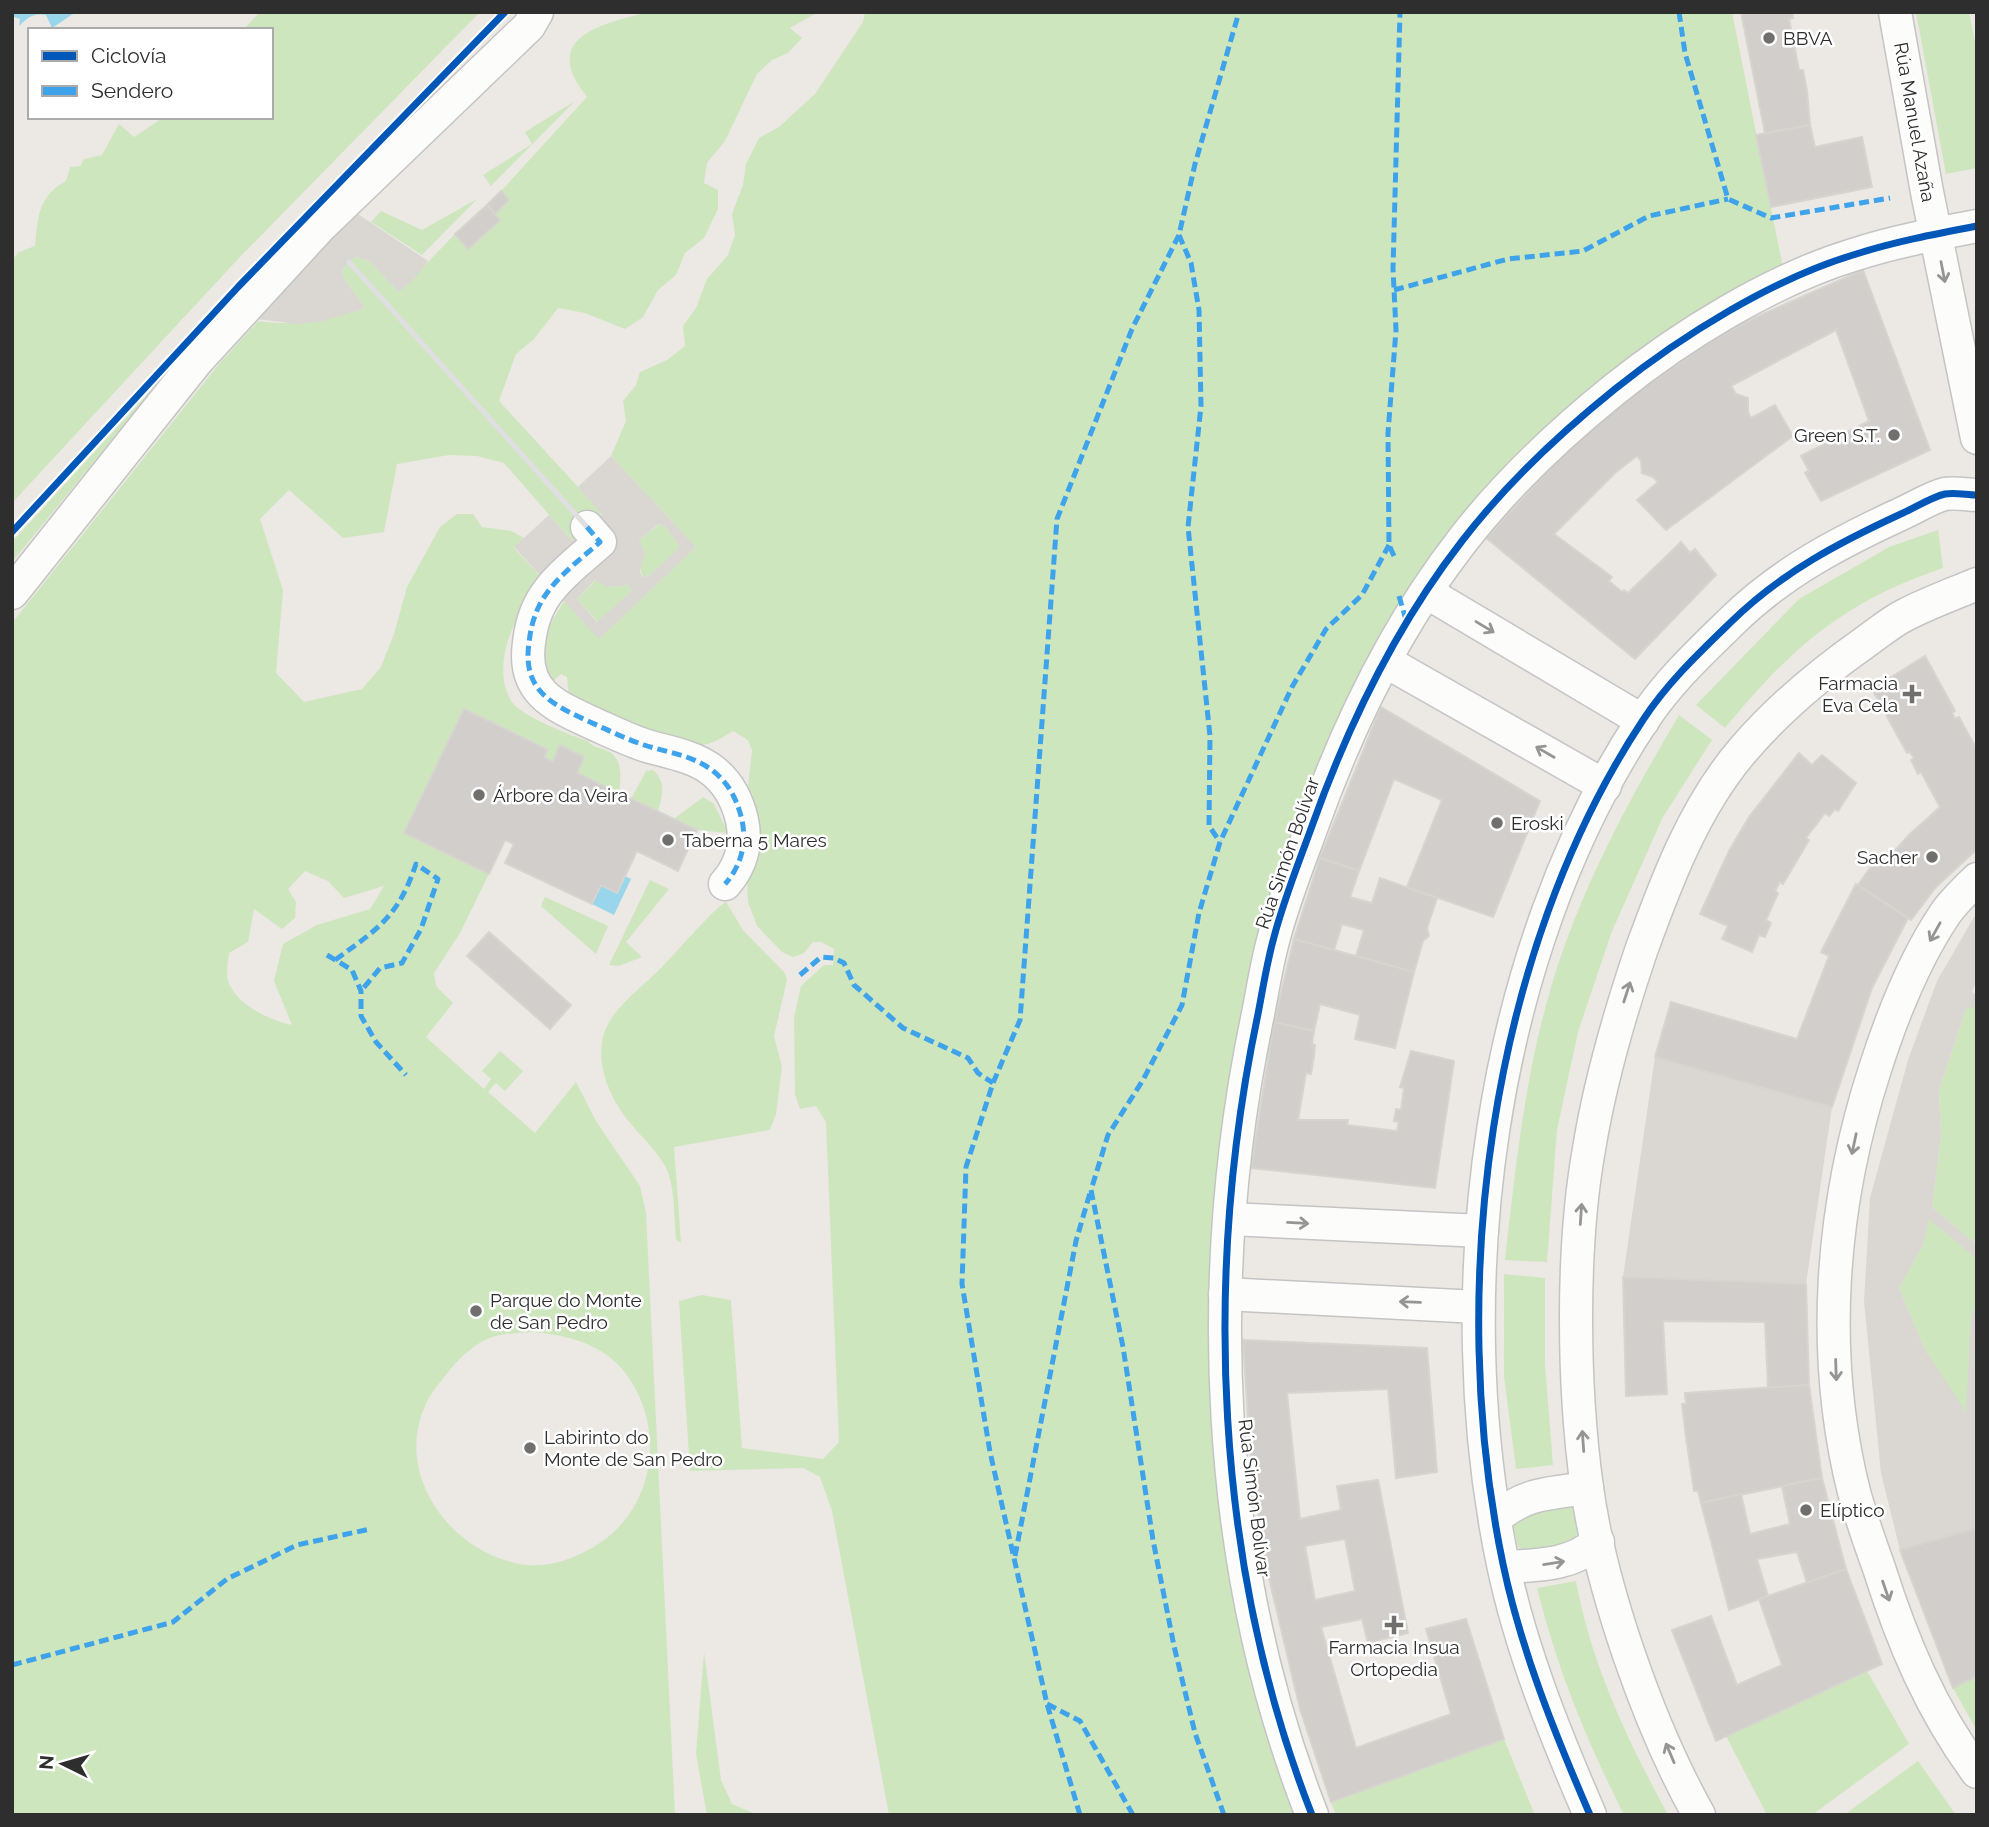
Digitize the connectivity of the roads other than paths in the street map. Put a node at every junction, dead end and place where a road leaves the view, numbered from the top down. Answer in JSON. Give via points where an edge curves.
{"nodes":[{"id":1,"x":1895,"y":12,"type":"edge"},
{"id":2,"x":541,"y":17,"type":"edge"},
{"id":3,"x":1977,"y":226,"type":"edge"},
{"id":4,"x":1936,"y":233,"type":"junction"},
{"id":5,"x":1977,"y":438,"type":"edge"},
{"id":6,"x":1977,"y":495,"type":"edge"},
{"id":7,"x":587,"y":527,"type":"dead end"},
{"id":8,"x":1977,"y":584,"type":"edge"},
{"id":9,"x":1426,"y":592,"type":"junction"},
{"id":10,"x":12,"y":593,"type":"edge"},
{"id":11,"x":1385,"y":661,"type":"junction"},
{"id":12,"x":1643,"y":720,"type":"junction"},
{"id":13,"x":1605,"y":786,"type":"junction"},
{"id":14,"x":1977,"y":879,"type":"edge"},
{"id":15,"x":725,"y":884,"type":"dead end"},
{"id":16,"x":1230,"y":1219,"type":"junction"},
{"id":17,"x":1482,"y":1231,"type":"junction"},
{"id":18,"x":1225,"y":1294,"type":"junction"},
{"id":19,"x":1478,"y":1307,"type":"junction"},
{"id":20,"x":1587,"y":1488,"type":"junction"},
{"id":21,"x":1495,"y":1519,"type":"junction"},
{"id":22,"x":1598,"y":1542,"type":"junction"},
{"id":23,"x":1504,"y":1567,"type":"junction"},
{"id":24,"x":1977,"y":1772,"type":"edge"},
{"id":25,"x":1312,"y":1815,"type":"edge"},
{"id":26,"x":1590,"y":1815,"type":"edge"},
{"id":27,"x":1699,"y":1815,"type":"edge"}],
"edges":[{"from":1,"to":4,"type":"street","name":"Rúa Manuel Azaña"},
{"from":2,"to":10,"type":"street","via":[[320,227],[196,362]]},
{"from":3,"to":4,"type":"street","name":"Rúa Simón Bolívar"},
{"from":4,"to":5,"type":"street","name":"Rúa Manuel Azaña","one_way":true},
{"from":4,"to":9,"type":"street","name":"Rúa Simón Bolívar","via":[[1818,269],[1742,304],[1657,355],[1574,421],[1500,495]]},
{"from":6,"to":12,"type":"street","via":[[1945,494],[1803,563],[1753,601],[1688,664]]},
{"from":7,"to":15,"type":"street","via":[[600,542],[540,603],[531,627],[529,671],[538,690],[555,706],[691,759],[722,778],[734,793],[745,839],[741,859]]},
{"from":20,"to":8,"type":"street","one_way":true,"via":[[1578,1287],[1588,1151],[1606,1063],[1661,895],[1698,818],[1741,752],[1810,681],[1902,616]]},
{"from":9,"to":11,"type":"street","name":"Rúa Simón Bolívar"},
{"from":9,"to":12,"type":"street","one_way":true},
{"from":13,"to":11,"type":"street","one_way":true},
{"from":11,"to":16,"type":"street","name":"Rúa Simón Bolívar","via":[[1323,794],[1273,939],[1242,1097]]},
{"from":12,"to":13,"type":"street"},
{"from":13,"to":17,"type":"street","via":[[1545,921],[1513,1028],[1491,1142]]},
{"from":14,"to":24,"type":"street","one_way":true,"via":[[1945,913],[1884,1041],[1860,1117],[1842,1198],[1833,1282],[1837,1385],[1854,1492],[1905,1644],[1949,1735]]},
{"from":16,"to":17,"type":"street","one_way":true},
{"from":16,"to":18,"type":"street","name":"Rúa Simón Bolívar"},
{"from":17,"to":19,"type":"street"},
{"from":19,"to":18,"type":"street","one_way":true},
{"from":18,"to":25,"type":"street","name":"Rúa Simón Bolívar","via":[[1232,1467],[1246,1565],[1265,1662]]},
{"from":19,"to":21,"type":"street","via":[[1480,1389]]},
{"from":20,"to":21,"type":"street","via":[[1512,1503]]},
{"from":20,"to":22,"type":"street"},
{"from":21,"to":23,"type":"street"},
{"from":23,"to":22,"type":"street","one_way":true,"via":[[1556,1564],[1582,1556]]},
{"from":27,"to":22,"type":"street","one_way":true,"via":[[1637,1677]]},
{"from":23,"to":26,"type":"street","via":[[1531,1667]]}]}
